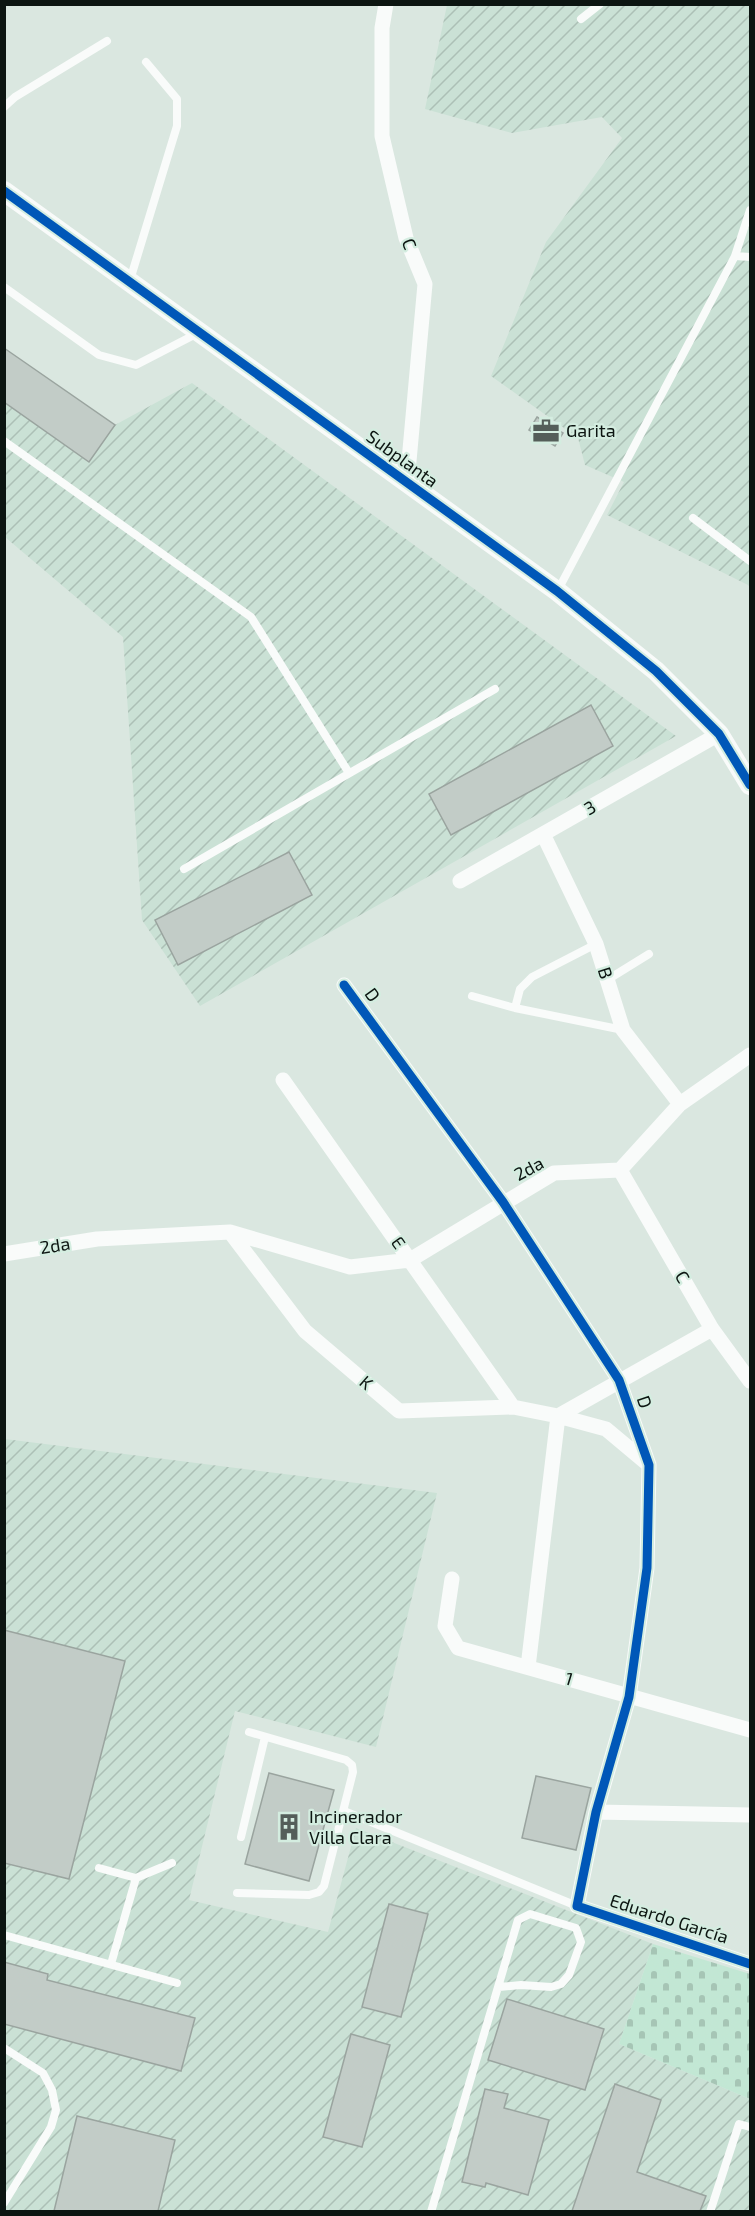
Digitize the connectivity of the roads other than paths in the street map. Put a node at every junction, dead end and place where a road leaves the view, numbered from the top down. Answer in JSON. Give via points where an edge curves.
{"nodes":[{"id":1,"x":386,"y":4,"type":"edge"},
{"id":2,"x":600,"y":4,"type":"edge"},
{"id":3,"x":581,"y":19,"type":"dead end"},
{"id":4,"x":107,"y":41,"type":"dead end"},
{"id":5,"x":146,"y":62,"type":"dead end"},
{"id":6,"x":4,"y":107,"type":"edge"},
{"id":7,"x":4,"y":191,"type":"edge"},
{"id":8,"x":750,"y":210,"type":"edge"},
{"id":9,"x":735,"y":256,"type":"junction"},
{"id":10,"x":750,"y":257,"type":"edge"},
{"id":11,"x":130,"y":282,"type":"junction"},
{"id":12,"x":4,"y":287,"type":"edge"},
{"id":13,"x":199,"y":332,"type":"junction"},
{"id":14,"x":4,"y":441,"type":"edge"},
{"id":15,"x":407,"y":483,"type":"junction"},
{"id":16,"x":693,"y":518,"type":"dead end"},
{"id":17,"x":750,"y":561,"type":"edge"},
{"id":18,"x":557,"y":591,"type":"junction"},
{"id":19,"x":495,"y":689,"type":"dead end"},
{"id":20,"x":719,"y":734,"type":"junction"},
{"id":21,"x":349,"y":773,"type":"junction"},
{"id":22,"x":750,"y":785,"type":"edge"},
{"id":23,"x":543,"y":834,"type":"junction"},
{"id":24,"x":184,"y":869,"type":"dead end"},
{"id":25,"x":460,"y":881,"type":"dead end"},
{"id":26,"x":596,"y":944,"type":"junction"},
{"id":27,"x":649,"y":954,"type":"dead end"},
{"id":28,"x":607,"y":980,"type":"junction"},
{"id":29,"x":344,"y":985,"type":"dead end"},
{"id":30,"x":472,"y":996,"type":"dead end"},
{"id":31,"x":515,"y":1008,"type":"junction"},
{"id":32,"x":623,"y":1030,"type":"junction"},
{"id":33,"x":750,"y":1055,"type":"edge"},
{"id":34,"x":283,"y":1080,"type":"dead end"},
{"id":35,"x":680,"y":1104,"type":"junction"},
{"id":36,"x":620,"y":1170,"type":"junction"},
{"id":37,"x":503,"y":1202,"type":"junction"},
{"id":38,"x":230,"y":1232,"type":"junction"},
{"id":39,"x":4,"y":1254,"type":"edge"},
{"id":40,"x":410,"y":1260,"type":"junction"},
{"id":41,"x":712,"y":1329,"type":"junction"},
{"id":42,"x":750,"y":1381,"type":"edge"},
{"id":43,"x":620,"y":1382,"type":"junction"},
{"id":44,"x":513,"y":1407,"type":"junction"},
{"id":45,"x":558,"y":1416,"type":"junction"},
{"id":46,"x":649,"y":1465,"type":"junction"},
{"id":47,"x":452,"y":1579,"type":"dead end"},
{"id":48,"x":528,"y":1667,"type":"junction"},
{"id":49,"x":628,"y":1697,"type":"junction"},
{"id":50,"x":750,"y":1730,"type":"edge"},
{"id":51,"x":249,"y":1732,"type":"dead end"},
{"id":52,"x":265,"y":1737,"type":"junction"},
{"id":53,"x":344,"y":1811,"type":"junction"},
{"id":54,"x":596,"y":1812,"type":"junction"},
{"id":55,"x":750,"y":1815,"type":"edge"},
{"id":56,"x":241,"y":1837,"type":"dead end"},
{"id":57,"x":172,"y":1863,"type":"dead end"},
{"id":58,"x":99,"y":1868,"type":"dead end"},
{"id":59,"x":136,"y":1878,"type":"junction"},
{"id":60,"x":237,"y":1893,"type":"dead end"},
{"id":61,"x":577,"y":1906,"type":"junction"},
{"id":62,"x":4,"y":1935,"type":"edge"},
{"id":63,"x":111,"y":1964,"type":"junction"},
{"id":64,"x":750,"y":1964,"type":"edge"},
{"id":65,"x":177,"y":1983,"type":"dead end"},
{"id":66,"x":499,"y":1987,"type":"junction"},
{"id":67,"x":4,"y":2048,"type":"edge"},
{"id":68,"x":750,"y":2127,"type":"edge"},
{"id":69,"x":4,"y":2203,"type":"edge"},
{"id":70,"x":431,"y":2211,"type":"edge"},
{"id":71,"x":710,"y":2211,"type":"edge"}],
"edges":[{"from":1,"to":15,"type":"street","name":"C","via":[[382,28],[382,136],[406,238],[425,284]]},
{"from":2,"to":3,"type":"lane"},
{"from":4,"to":6,"type":"lane"},
{"from":5,"to":11,"type":"lane","via":[[177,99],[177,126]]},
{"from":7,"to":11,"type":"street","name":"Subplanta"},
{"from":8,"to":9,"type":"lane"},
{"from":9,"to":10,"type":"lane"},
{"from":9,"to":18,"type":"lane"},
{"from":11,"to":13,"type":"street","name":"Subplanta"},
{"from":12,"to":13,"type":"lane","via":[[99,355],[136,365]]},
{"from":13,"to":15,"type":"street","name":"Subplanta"},
{"from":14,"to":21,"type":"lane","via":[[251,617]]},
{"from":15,"to":18,"type":"street","name":"Subplanta"},
{"from":16,"to":17,"type":"lane"},
{"from":18,"to":20,"type":"street","name":"Subplanta","via":[[656,671]]},
{"from":19,"to":21,"type":"lane"},
{"from":20,"to":22,"type":"street","name":"Subplanta"},
{"from":20,"to":23,"type":"street","name":"3"},
{"from":21,"to":24,"type":"lane"},
{"from":23,"to":25,"type":"street","name":"3"},
{"from":23,"to":26,"type":"street","name":"B"},
{"from":26,"to":28,"type":"street","name":"B"},
{"from":26,"to":31,"type":"lane","via":[[532,977],[520,989]]},
{"from":27,"to":28,"type":"lane"},
{"from":28,"to":32,"type":"street","name":"B"},
{"from":29,"to":37,"type":"street","name":"D"},
{"from":30,"to":31,"type":"lane"},
{"from":31,"to":32,"type":"lane"},
{"from":32,"to":35,"type":"street","name":"B"},
{"from":33,"to":35,"type":"street"},
{"from":34,"to":40,"type":"street","name":"E"},
{"from":35,"to":36,"type":"street"},
{"from":36,"to":37,"type":"street","name":"2da","via":[[554,1173]]},
{"from":36,"to":41,"type":"street","name":"C"},
{"from":37,"to":40,"type":"street","name":"2da"},
{"from":37,"to":43,"type":"street","name":"D"},
{"from":38,"to":39,"type":"street","name":"2da","via":[[97,1239]]},
{"from":38,"to":40,"type":"street","name":"2da","via":[[351,1267]]},
{"from":38,"to":44,"type":"street","name":"K","via":[[305,1331],[399,1411]]},
{"from":40,"to":44,"type":"street","name":"E"},
{"from":41,"to":42,"type":"street","name":"C"},
{"from":41,"to":43,"type":"street"},
{"from":43,"to":45,"type":"street"},
{"from":43,"to":46,"type":"street","name":"D"},
{"from":44,"to":45,"type":"street","name":"K"},
{"from":45,"to":46,"type":"street","name":"K","via":[[606,1429]]},
{"from":45,"to":48,"type":"street"},
{"from":46,"to":49,"type":"street","name":"D","via":[[647,1568]]},
{"from":47,"to":48,"type":"street","name":"1","via":[[445,1626],[458,1648]]},
{"from":48,"to":49,"type":"street","name":"1"},
{"from":49,"to":50,"type":"street","name":"1"},
{"from":49,"to":54,"type":"street","name":"D"},
{"from":51,"to":52,"type":"lane"},
{"from":52,"to":53,"type":"lane","via":[[352,1766]]},
{"from":52,"to":56,"type":"lane"},
{"from":53,"to":60,"type":"lane","via":[[324,1886],[319,1892]]},
{"from":53,"to":61,"type":"lane"},
{"from":54,"to":55,"type":"street"},
{"from":54,"to":61,"type":"street","name":"D"},
{"from":57,"to":59,"type":"lane"},
{"from":58,"to":59,"type":"lane"},
{"from":59,"to":63,"type":"lane"},
{"from":61,"to":64,"type":"street","name":"Eduardo García"},
{"from":62,"to":63,"type":"lane"},
{"from":63,"to":65,"type":"lane"},
{"from":66,"to":66,"type":"lane","via":[[518,1920],[530,1914],[576,1928],[581,1942],[569,1975],[561,1984]]},
{"from":66,"to":70,"type":"lane"},
{"from":67,"to":69,"type":"lane","via":[[43,2073],[56,2110],[51,2127]]},
{"from":68,"to":71,"type":"lane","via":[[740,2124]]}]}
